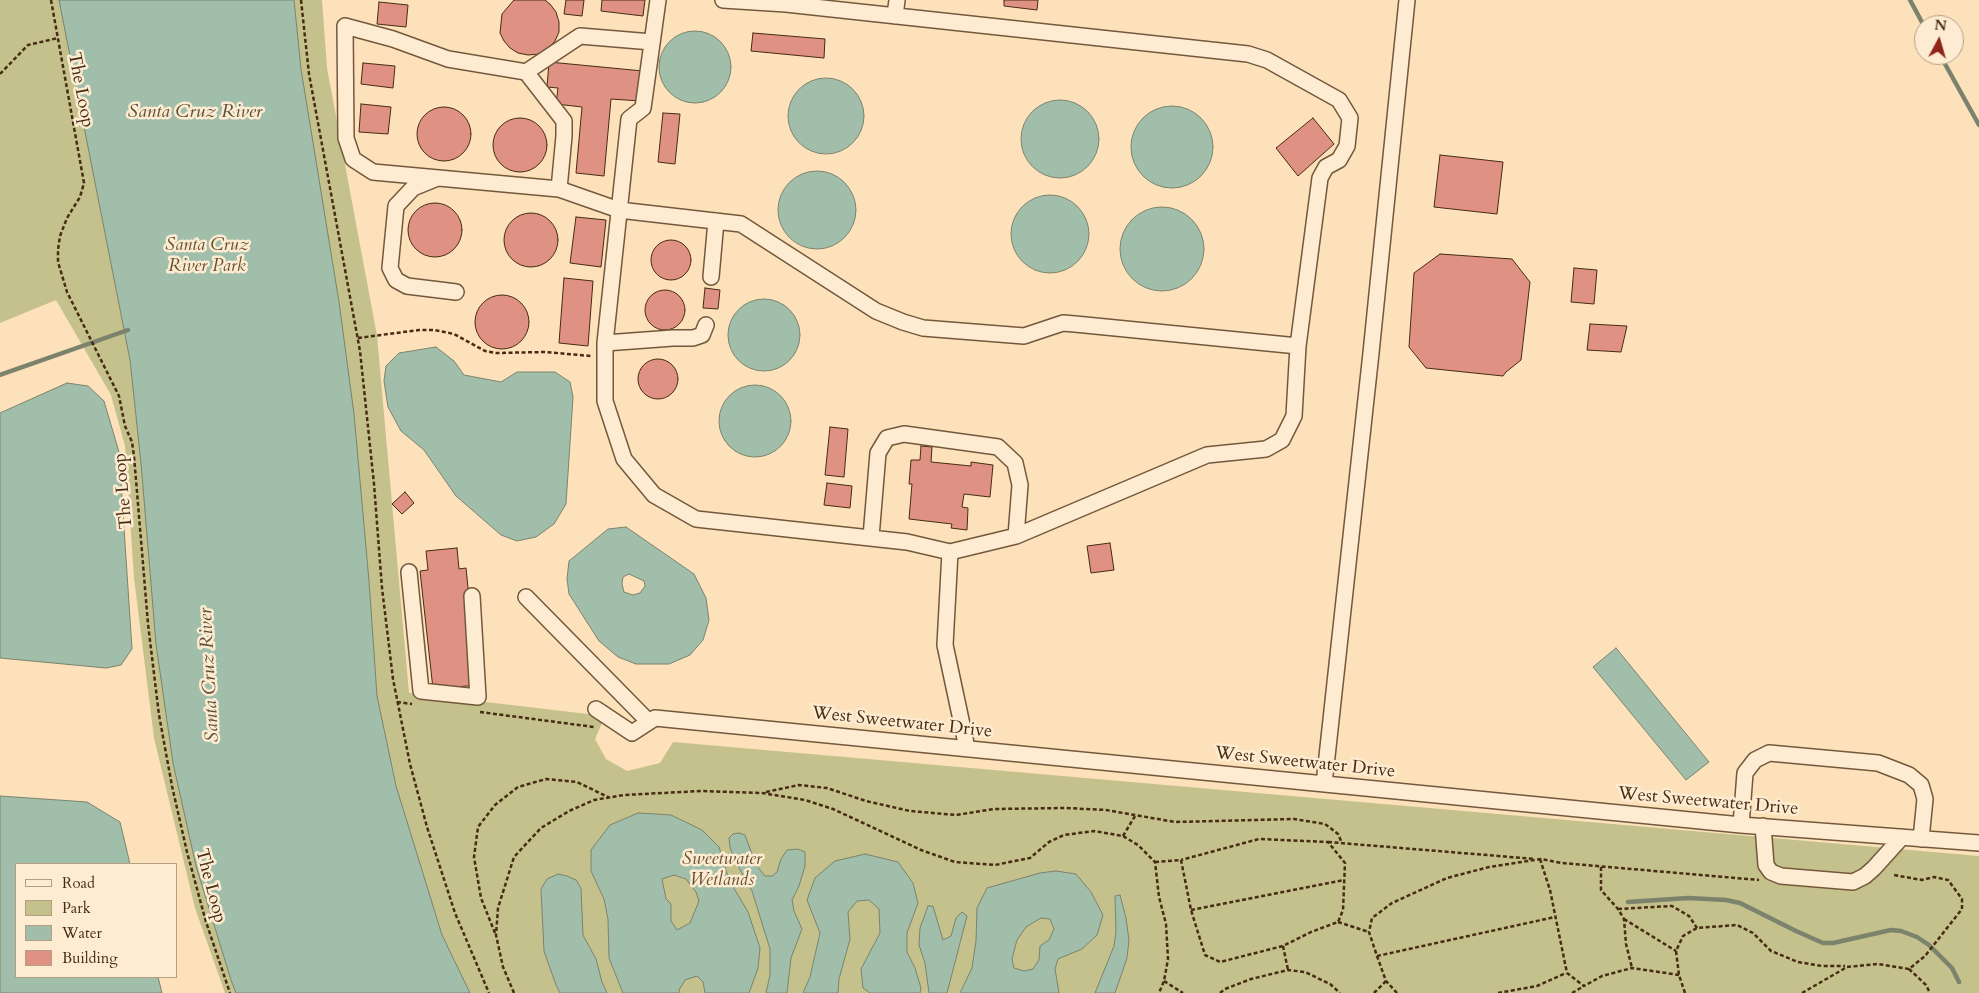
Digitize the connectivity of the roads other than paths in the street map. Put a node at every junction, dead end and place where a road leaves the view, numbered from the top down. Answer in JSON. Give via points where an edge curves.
{"nodes":[{"id":1,"x":658,"y":0,"type":"edge"},
{"id":2,"x":723,"y":0,"type":"edge"},
{"id":3,"x":897,"y":0,"type":"edge"},
{"id":4,"x":1407,"y":0,"type":"edge"},
{"id":5,"x":786,"y":2,"type":"edge"},
{"id":6,"x":895,"y":16,"type":"junction"},
{"id":7,"x":652,"y":42,"type":"junction"},
{"id":8,"x":526,"y":72,"type":"junction"},
{"id":9,"x":436,"y":179,"type":"junction"},
{"id":10,"x":559,"y":189,"type":"junction"},
{"id":11,"x":619,"y":210,"type":"junction"},
{"id":12,"x":716,"y":221,"type":"junction"},
{"id":13,"x":711,"y":277,"type":"dead end"},
{"id":14,"x":456,"y":292,"type":"dead end"},
{"id":15,"x":706,"y":325,"type":"dead end"},
{"id":16,"x":1298,"y":346,"type":"junction"},
{"id":17,"x":605,"y":350,"type":"junction"},
{"id":18,"x":1016,"y":536,"type":"junction"},
{"id":19,"x":871,"y":538,"type":"junction"},
{"id":20,"x":950,"y":552,"type":"junction"},
{"id":21,"x":409,"y":572,"type":"dead end"},
{"id":22,"x":472,"y":596,"type":"dead end"},
{"id":23,"x":526,"y":597,"type":"dead end"},
{"id":24,"x":596,"y":709,"type":"dead end"},
{"id":25,"x":649,"y":722,"type":"junction"},
{"id":26,"x":968,"y":748,"type":"junction"},
{"id":27,"x":1324,"y":784,"type":"junction"},
{"id":28,"x":1741,"y":825,"type":"junction"},
{"id":29,"x":1763,"y":826,"type":"junction"},
{"id":30,"x":1902,"y":837,"type":"junction"},
{"id":31,"x":1922,"y":839,"type":"junction"},
{"id":32,"x":1979,"y":843,"type":"edge"}],
"edges":[{"from":1,"to":7,"type":"street"},
{"from":2,"to":5,"type":"street"},
{"from":3,"to":6,"type":"street"},
{"from":4,"to":27,"type":"street"},
{"from":5,"to":6,"type":"street"},
{"from":6,"to":16,"type":"street","via":[[1248,54],[1267,60],[1339,100],[1350,118],[1347,146],[1340,160],[1326,167],[1320,178]]},
{"from":7,"to":8,"type":"street","via":[[580,36]]},
{"from":7,"to":11,"type":"street","via":[[643,108],[629,119]]},
{"from":8,"to":9,"type":"street","via":[[448,59],[346,26],[346,138],[353,159],[373,172]]},
{"from":8,"to":10,"type":"street","via":[[564,120]]},
{"from":9,"to":10,"type":"street"},
{"from":9,"to":14,"type":"street","via":[[414,188],[396,206],[390,268],[396,280],[407,286]]},
{"from":10,"to":11,"type":"street"},
{"from":11,"to":12,"type":"street"},
{"from":11,"to":17,"type":"street"},
{"from":12,"to":13,"type":"street"},
{"from":12,"to":16,"type":"street","via":[[741,224],[876,311],[923,328],[1024,336],[1063,323]]},
{"from":15,"to":17,"type":"street","via":[[702,335],[693,338],[673,338]]},
{"from":16,"to":18,"type":"street","via":[[1294,416],[1282,440],[1266,450],[1207,455]]},
{"from":17,"to":19,"type":"street","via":[[605,401],[624,459],[654,496],[696,519]]},
{"from":18,"to":19,"type":"street","via":[[1020,485],[1015,463],[998,447],[904,434],[887,438],[878,453]]},
{"from":18,"to":20,"type":"street"},
{"from":19,"to":20,"type":"street"},
{"from":20,"to":26,"type":"street","via":[[945,645]]},
{"from":21,"to":22,"type":"street","via":[[420,691],[477,704]]},
{"from":23,"to":25,"type":"street"},
{"from":24,"to":25,"type":"street","name":"West Sweetwater Drive","via":[[632,733]]},
{"from":25,"to":26,"type":"street","name":"West Sweetwater Drive","via":[[655,718]]},
{"from":26,"to":27,"type":"street","name":"West Sweetwater Drive"},
{"from":27,"to":28,"type":"street","name":"West Sweetwater Drive"},
{"from":28,"to":29,"type":"street","name":"West Sweetwater Drive"},
{"from":28,"to":31,"type":"street","via":[[1745,773],[1755,760],[1769,753],[1878,763],[1909,775],[1921,785],[1925,799]]},
{"from":29,"to":30,"type":"street","name":"West Sweetwater Drive"},
{"from":29,"to":30,"type":"street","via":[[1766,865],[1771,872],[1781,876],[1853,882],[1874,868]]},
{"from":30,"to":31,"type":"street","name":"West Sweetwater Drive"},
{"from":31,"to":32,"type":"street","name":"West Sweetwater Drive"}]}
